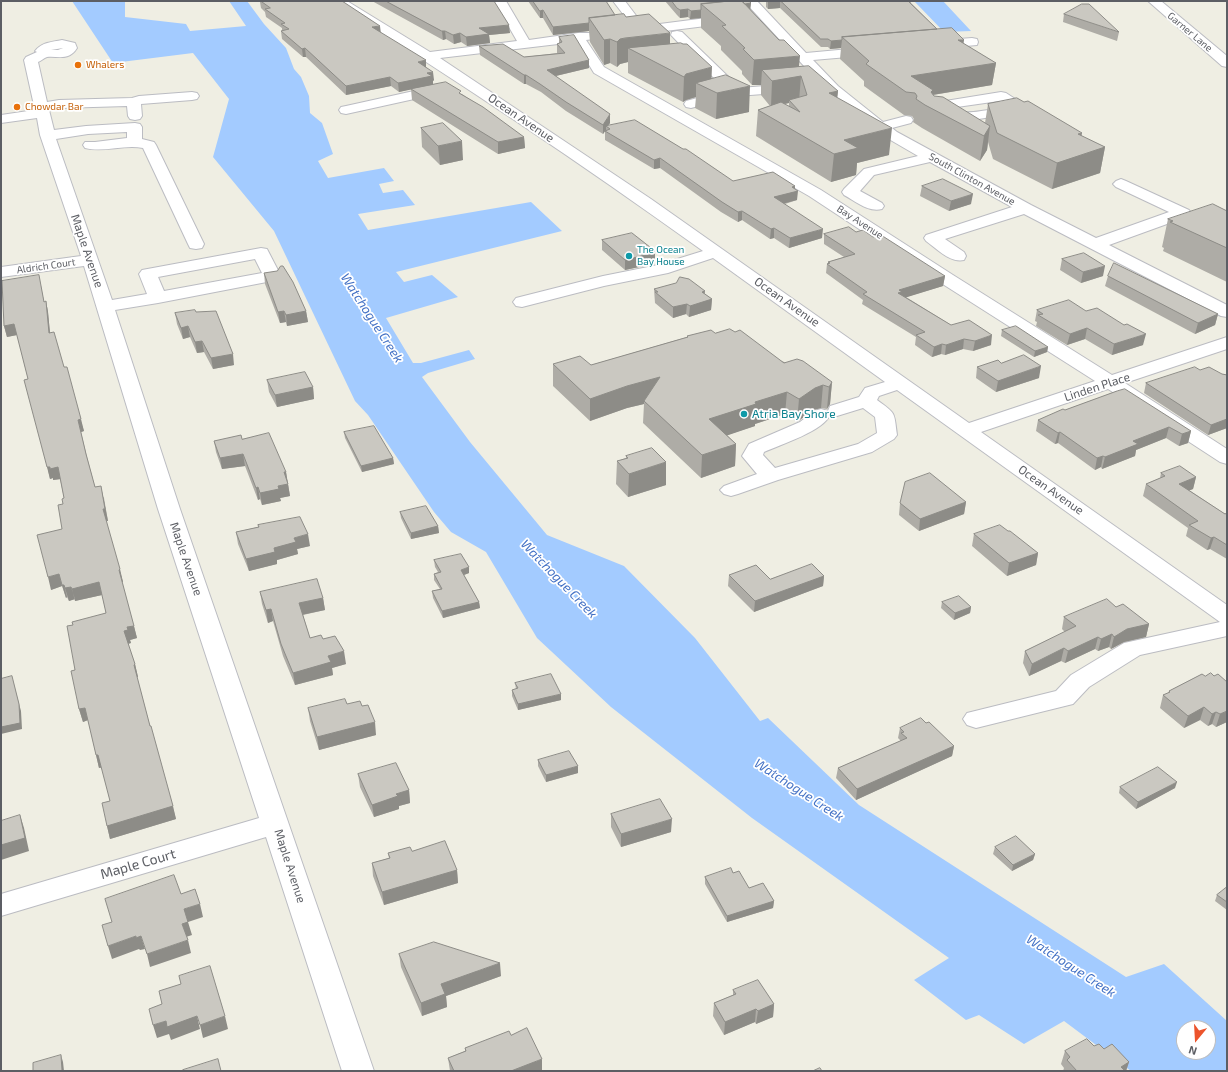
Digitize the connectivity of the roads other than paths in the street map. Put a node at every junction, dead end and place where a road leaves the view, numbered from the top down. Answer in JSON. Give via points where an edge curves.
{"nodes":[{"id":1,"x":339,"y":1,"type":"edge"},
{"id":2,"x":500,"y":1,"type":"edge"},
{"id":3,"x":619,"y":1,"type":"edge"},
{"id":4,"x":1154,"y":1,"type":"edge"},
{"id":5,"x":759,"y":5,"type":"edge"},
{"id":6,"x":641,"y":30,"type":"junction"},
{"id":7,"x":618,"y":32,"type":"edge"},
{"id":8,"x":602,"y":34,"type":"edge"},
{"id":9,"x":677,"y":36,"type":"dead end"},
{"id":10,"x":578,"y":37,"type":"junction"},
{"id":11,"x":972,"y":42,"type":"dead end"},
{"id":12,"x":525,"y":44,"type":"junction"},
{"id":13,"x":919,"y":46,"type":"edge"},
{"id":14,"x":881,"y":50,"type":"edge"},
{"id":15,"x":46,"y":53,"type":"dead end"},
{"id":16,"x":428,"y":56,"type":"junction"},
{"id":17,"x":802,"y":57,"type":"junction"},
{"id":18,"x":702,"y":60,"type":"junction"},
{"id":19,"x":671,"y":63,"type":"edge"},
{"id":20,"x":1227,"y":63,"type":"edge"},
{"id":21,"x":467,"y":82,"type":"junction"},
{"id":22,"x":829,"y":84,"type":"junction"},
{"id":23,"x":737,"y":92,"type":"junction"},
{"id":24,"x":192,"y":96,"type":"dead end"},
{"id":25,"x":134,"y":102,"type":"junction"},
{"id":26,"x":691,"y":104,"type":"dead end"},
{"id":27,"x":42,"y":110,"type":"junction"},
{"id":28,"x":346,"y":110,"type":"dead end"},
{"id":29,"x":937,"y":115,"type":"joint"},
{"id":30,"x":1,"y":119,"type":"edge"},
{"id":31,"x":906,"y":120,"type":"dead end"},
{"id":32,"x":881,"y":127,"type":"junction"},
{"id":33,"x":135,"y":134,"type":"junction"},
{"id":34,"x":72,"y":142,"type":"junction"},
{"id":35,"x":931,"y":157,"type":"junction"},
{"id":36,"x":1121,"y":184,"type":"dead end"},
{"id":37,"x":876,"y":206,"type":"dead end"},
{"id":38,"x":1026,"y":208,"type":"junction"},
{"id":39,"x":1193,"y":224,"type":"edge"},
{"id":40,"x":196,"y":244,"type":"dead end"},
{"id":41,"x":1095,"y":244,"type":"junction"},
{"id":42,"x":716,"y":252,"type":"junction"},
{"id":43,"x":1110,"y":252,"type":"junction"},
{"id":44,"x":958,"y":256,"type":"dead end"},
{"id":45,"x":91,"y":260,"type":"junction"},
{"id":46,"x":1,"y":272,"type":"edge"},
{"id":47,"x":158,"y":298,"type":"junction"},
{"id":48,"x":522,"y":302,"type":"dead end"},
{"id":49,"x":106,"y":306,"type":"junction"},
{"id":50,"x":1227,"y":312,"type":"edge"},
{"id":51,"x":1227,"y":343,"type":"edge"},
{"id":52,"x":1188,"y":357,"type":"junction"},
{"id":53,"x":1205,"y":366,"type":"dead end"},
{"id":54,"x":900,"y":383,"type":"junction"},
{"id":55,"x":1112,"y":383,"type":"junction"},
{"id":56,"x":866,"y":402,"type":"junction"},
{"id":57,"x":967,"y":430,"type":"junction"},
{"id":58,"x":1227,"y":458,"type":"edge"},
{"id":59,"x":771,"y":476,"type":"junction"},
{"id":60,"x":731,"y":490,"type":"dead end"},
{"id":61,"x":1227,"y":616,"type":"edge"},
{"id":62,"x":1227,"y":628,"type":"edge"},
{"id":63,"x":976,"y":719,"type":"dead end"},
{"id":64,"x":275,"y":824,"type":"junction"},
{"id":65,"x":1,"y":905,"type":"edge"},
{"id":66,"x":358,"y":1071,"type":"edge"}],
"edges":[{"from":1,"to":16,"type":"street","name":"Ocean Avenue"},
{"from":2,"to":12,"type":"street"},
{"from":3,"to":6,"type":"street"},
{"from":4,"to":20,"type":"street","name":"Garner Lane"},
{"from":5,"to":6,"type":"street","via":[[742,18]]},
{"from":5,"to":17,"type":"street","name":"South Clinton Avenue"},
{"from":6,"to":7,"type":"street"},
{"from":8,"to":10,"type":"street"},
{"from":9,"to":18,"type":"street"},
{"from":10,"to":12,"type":"street"},
{"from":10,"to":55,"type":"street","name":"Bay Avenue","via":[[599,70],[816,193]]},
{"from":11,"to":13,"type":"street"},
{"from":12,"to":16,"type":"street"},
{"from":14,"to":17,"type":"street"},
{"from":15,"to":27,"type":"street","name":"Maple Avenue","via":[[31,60]]},
{"from":16,"to":21,"type":"street","name":"Ocean Avenue"},
{"from":17,"to":22,"type":"street","name":"South Clinton Avenue"},
{"from":18,"to":19,"type":"street"},
{"from":18,"to":23,"type":"street"},
{"from":21,"to":28,"type":"street"},
{"from":21,"to":42,"type":"street","name":"Ocean Avenue"},
{"from":22,"to":23,"type":"street"},
{"from":22,"to":32,"type":"street","name":"South Clinton Avenue"},
{"from":23,"to":26,"type":"street"},
{"from":24,"to":25,"type":"street"},
{"from":25,"to":27,"type":"street","via":[[59,104]]},
{"from":25,"to":33,"type":"street"},
{"from":27,"to":30,"type":"street"},
{"from":27,"to":34,"type":"street","name":"Maple Avenue"},
{"from":29,"to":29,"type":"street","via":[[952,114],[958,118],[1021,109],[1001,96],[938,106],[945,111]]},
{"from":31,"to":32,"type":"street"},
{"from":32,"to":35,"type":"street","name":"South Clinton Avenue"},
{"from":33,"to":34,"type":"street","via":[[113,143],[95,146]]},
{"from":33,"to":34,"type":"street","via":[[104,130]]},
{"from":33,"to":40,"type":"street","via":[[149,145]]},
{"from":34,"to":45,"type":"street","name":"Maple Avenue"},
{"from":35,"to":37,"type":"street","via":[[868,172],[850,192]]},
{"from":35,"to":38,"type":"street","name":"South Clinton Avenue"},
{"from":36,"to":41,"type":"street","via":[[1184,213]]},
{"from":38,"to":41,"type":"street","name":"South Clinton Avenue"},
{"from":38,"to":44,"type":"street","via":[[932,238]]},
{"from":39,"to":43,"type":"street"},
{"from":41,"to":43,"type":"street","name":"South Clinton Avenue"},
{"from":42,"to":48,"type":"street","via":[[662,269]]},
{"from":42,"to":54,"type":"street","name":"Ocean Avenue"},
{"from":43,"to":50,"type":"street","name":"South Clinton Avenue"},
{"from":45,"to":46,"type":"street","name":"Aldrich Court"},
{"from":45,"to":49,"type":"street","name":"Maple Avenue"},
{"from":47,"to":47,"type":"street","via":[[201,290],[272,276],[261,253],[148,274]]},
{"from":47,"to":49,"type":"street"},
{"from":49,"to":64,"type":"street","name":"Maple Avenue","via":[[169,509]]},
{"from":51,"to":52,"type":"street","name":"Linden Place"},
{"from":52,"to":53,"type":"street"},
{"from":52,"to":55,"type":"street","name":"Linden Place"},
{"from":54,"to":56,"type":"street","via":[[872,392]]},
{"from":54,"to":57,"type":"street","name":"Ocean Avenue"},
{"from":55,"to":57,"type":"street","name":"Linden Place"},
{"from":55,"to":58,"type":"street","name":"Bay Avenue"},
{"from":56,"to":59,"type":"street","via":[[829,413],[807,426],[756,448],[752,456]]},
{"from":56,"to":59,"type":"street","via":[[885,414],[886,435],[865,448]]},
{"from":57,"to":61,"type":"street","name":"Ocean Avenue"},
{"from":59,"to":60,"type":"street"},
{"from":62,"to":63,"type":"street","via":[[1133,649],[1080,680],[1064,698]]},
{"from":64,"to":65,"type":"street","name":"Maple Court"},
{"from":64,"to":66,"type":"street","name":"Maple Avenue"}]}
